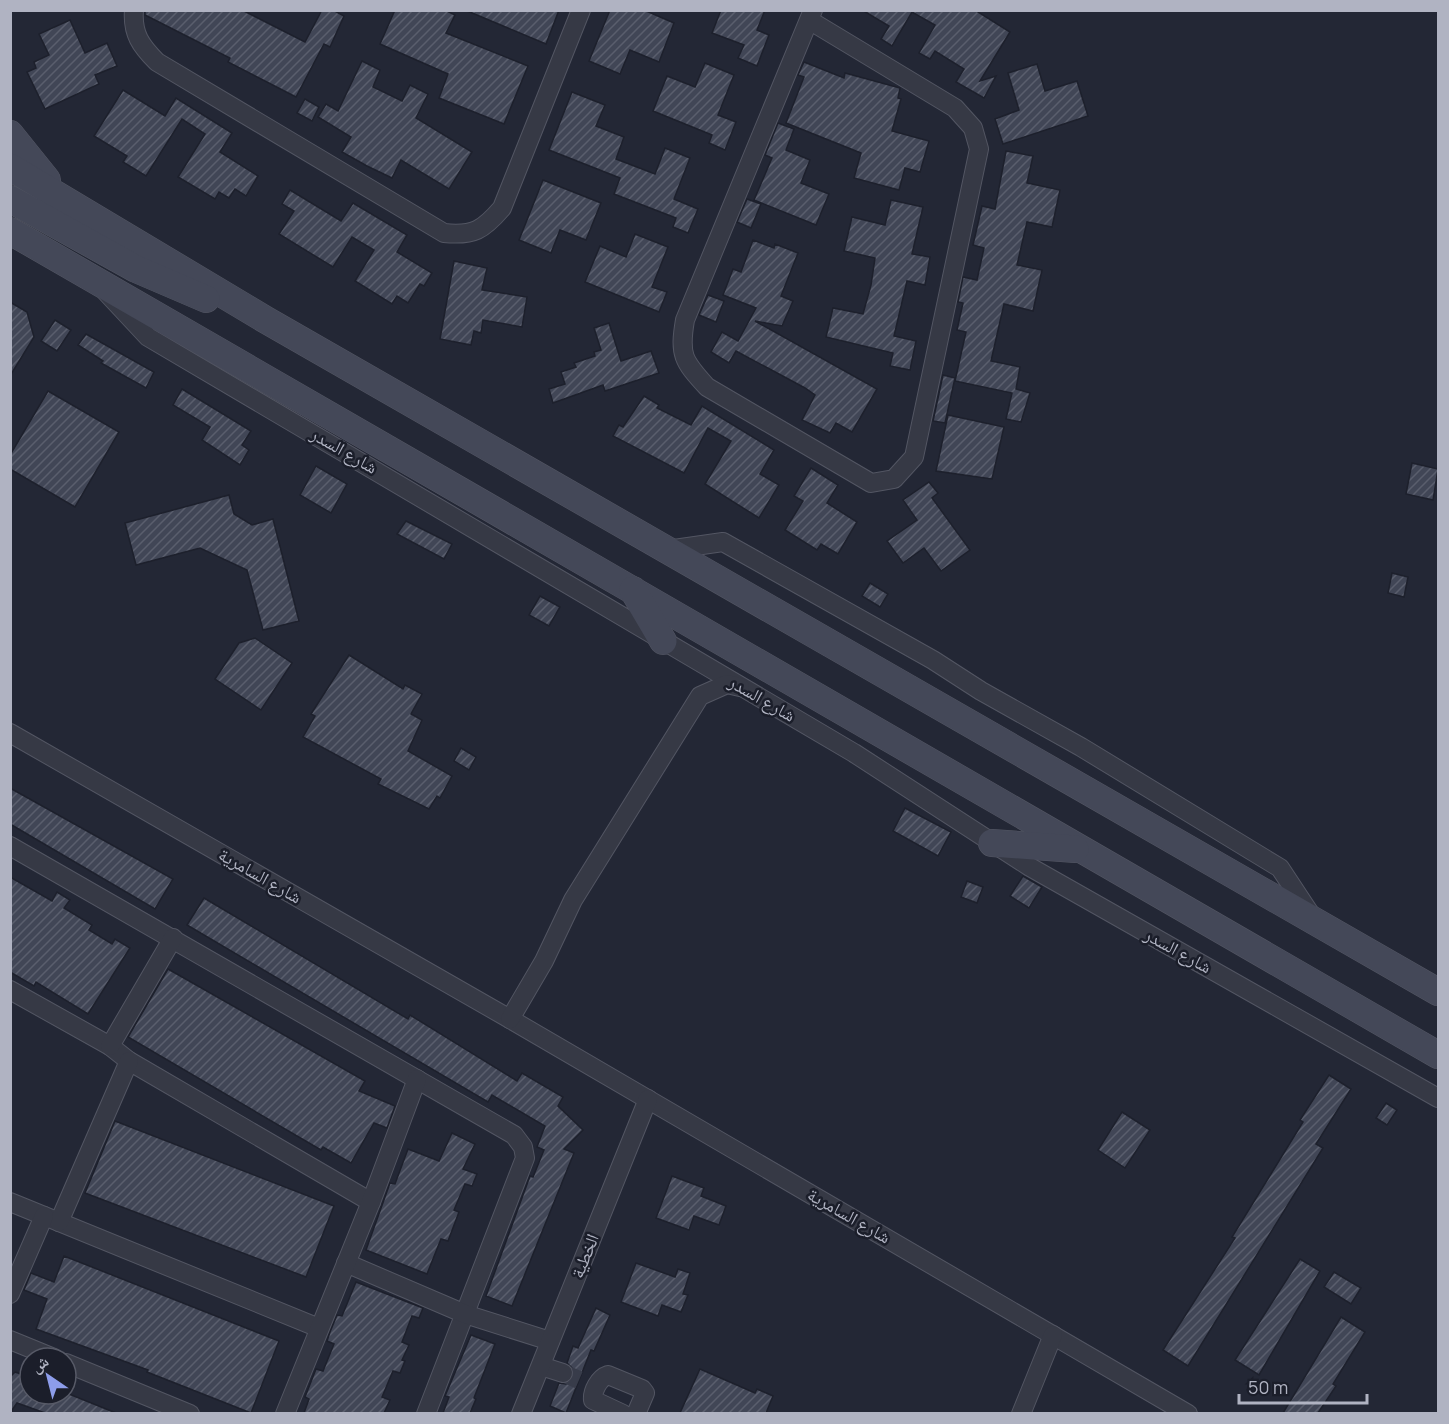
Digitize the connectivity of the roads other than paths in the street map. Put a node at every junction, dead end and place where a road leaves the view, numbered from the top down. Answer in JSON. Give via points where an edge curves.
{"nodes":[{"id":1,"x":134,"y":10,"type":"edge"},
{"id":2,"x":581,"y":10,"type":"edge"},
{"id":3,"x":811,"y":15,"type":"edge"},
{"id":4,"x":10,"y":134,"type":"edge"},
{"id":5,"x":10,"y":167,"type":"edge"},
{"id":6,"x":59,"y":195,"type":"junction"},
{"id":7,"x":10,"y":199,"type":"edge"},
{"id":8,"x":10,"y":231,"type":"edge"},
{"id":9,"x":10,"y":245,"type":"edge"},
{"id":10,"x":62,"y":261,"type":"junction"},
{"id":11,"x":99,"y":284,"type":"junction"},
{"id":12,"x":266,"y":320,"type":"junction"},
{"id":13,"x":667,"y":550,"type":"junction"},
{"id":14,"x":630,"y":587,"type":"junction"},
{"id":15,"x":674,"y":647,"type":"junction"},
{"id":16,"x":740,"y":687,"type":"junction"},
{"id":17,"x":700,"y":696,"type":"junction"},
{"id":18,"x":10,"y":733,"type":"edge"},
{"id":19,"x":992,"y":843,"type":"junction"},
{"id":20,"x":10,"y":846,"type":"edge"},
{"id":21,"x":1083,"y":849,"type":"junction"},
{"id":22,"x":1316,"y":922,"type":"junction"},
{"id":23,"x":173,"y":938,"type":"junction"},
{"id":24,"x":10,"y":990,"type":"edge"},
{"id":25,"x":1438,"y":992,"type":"edge"},
{"id":26,"x":510,"y":1019,"type":"junction"},
{"id":27,"x":1401,"y":1034,"type":"junction"},
{"id":28,"x":1438,"y":1038,"type":"edge"},
{"id":29,"x":110,"y":1046,"type":"junction"},
{"id":30,"x":1438,"y":1055,"type":"edge"},
{"id":31,"x":129,"y":1061,"type":"junction"},
{"id":32,"x":1438,"y":1070,"type":"edge"},
{"id":33,"x":417,"y":1078,"type":"junction"},
{"id":34,"x":1438,"y":1098,"type":"edge"},
{"id":35,"x":648,"y":1099,"type":"junction"},
{"id":36,"x":10,"y":1202,"type":"edge"},
{"id":37,"x":371,"y":1202,"type":"junction"},
{"id":38,"x":51,"y":1219,"type":"junction"},
{"id":39,"x":346,"y":1263,"type":"junction"},
{"id":40,"x":10,"y":1294,"type":"edge"},
{"id":41,"x":465,"y":1314,"type":"junction"},
{"id":42,"x":319,"y":1328,"type":"junction"},
{"id":43,"x":1053,"y":1335,"type":"junction"},
{"id":44,"x":10,"y":1340,"type":"edge"},
{"id":45,"x":550,"y":1341,"type":"junction"},
{"id":46,"x":25,"y":1346,"type":"edge"},
{"id":47,"x":541,"y":1366,"type":"junction"},
{"id":48,"x":78,"y":1368,"type":"edge"},
{"id":49,"x":579,"y":1380,"type":"junction"},
{"id":50,"x":190,"y":1413,"type":"edge"},
{"id":51,"x":285,"y":1413,"type":"edge"},
{"id":52,"x":426,"y":1413,"type":"edge"},
{"id":53,"x":521,"y":1413,"type":"edge"},
{"id":54,"x":623,"y":1413,"type":"edge"},
{"id":55,"x":636,"y":1413,"type":"edge"},
{"id":56,"x":1021,"y":1413,"type":"edge"},
{"id":57,"x":1188,"y":1413,"type":"edge"}],
"edges":[{"from":1,"to":2,"type":"street","via":[[132,28],[141,46],[157,62],[444,233],[465,235],[486,227],[502,208]]},
{"from":3,"to":3,"type":"street","via":[[685,320],[681,346],[690,368],[707,387],[871,483],[894,479],[914,457],[979,149],[973,128],[955,108]]},
{"from":4,"to":6,"type":"main road"},
{"from":5,"to":6,"type":"main road"},
{"from":6,"to":12,"type":"main road"},
{"from":7,"to":12,"type":"main road","via":[[136,269]]},
{"from":8,"to":10,"type":"main road","name":"شارع السدر"},
{"from":9,"to":10,"type":"main road"},
{"from":10,"to":11,"type":"main road","name":"شارع السدر"},
{"from":11,"to":14,"type":"main road","name":"شارع السدر"},
{"from":11,"to":15,"type":"street","name":"شارع السدر","via":[[148,337]]},
{"from":12,"to":13,"type":"main road"},
{"from":13,"to":22,"type":"main road"},
{"from":13,"to":22,"type":"street","via":[[723,542],[933,660],[1280,868]]},
{"from":14,"to":15,"type":"main road"},
{"from":14,"to":21,"type":"main road","name":"شارع السدر"},
{"from":15,"to":16,"type":"street","name":"شارع السدر"},
{"from":15,"to":17,"type":"street","via":[[696,670]]},
{"from":16,"to":17,"type":"street","via":[[727,684]]},
{"from":16,"to":19,"type":"street","name":"شارع السدر","via":[[854,753]]},
{"from":17,"to":26,"type":"street","via":[[573,900]]},
{"from":18,"to":26,"type":"street","name":"شارع السامرية"},
{"from":19,"to":21,"type":"main road"},
{"from":19,"to":34,"type":"street","name":"شارع السدر"},
{"from":20,"to":23,"type":"street"},
{"from":21,"to":27,"type":"main road","name":"شارع السدر"},
{"from":22,"to":25,"type":"main road"},
{"from":23,"to":29,"type":"street"},
{"from":23,"to":33,"type":"street"},
{"from":24,"to":29,"type":"street"},
{"from":26,"to":35,"type":"street","name":"شارع السامرية"},
{"from":27,"to":28,"type":"main road"},
{"from":27,"to":30,"type":"main road","name":"شارع السدر"},
{"from":27,"to":32,"type":"main road","via":[[1425,1062]]},
{"from":29,"to":31,"type":"street"},
{"from":31,"to":37,"type":"street"},
{"from":31,"to":38,"type":"street"},
{"from":33,"to":37,"type":"street"},
{"from":33,"to":41,"type":"street","via":[[514,1135],[523,1147],[525,1158]]},
{"from":35,"to":43,"type":"street","name":"شارع السامرية"},
{"from":35,"to":45,"type":"street","name":"الخطية"},
{"from":36,"to":38,"type":"street"},
{"from":37,"to":39,"type":"street"},
{"from":38,"to":40,"type":"street"},
{"from":38,"to":42,"type":"street"},
{"from":39,"to":41,"type":"street"},
{"from":39,"to":42,"type":"street"},
{"from":41,"to":45,"type":"street"},
{"from":41,"to":52,"type":"street"},
{"from":42,"to":51,"type":"street"},
{"from":43,"to":56,"type":"street"},
{"from":43,"to":57,"type":"street","name":"شارع السامرية"},
{"from":44,"to":46,"type":"street"},
{"from":45,"to":47,"type":"street","name":"الخطية"},
{"from":47,"to":49,"type":"street"},
{"from":47,"to":53,"type":"street","name":"الخطية"},
{"from":48,"to":50,"type":"street"},
{"from":49,"to":54,"type":"street","via":[[593,1400]]},
{"from":49,"to":55,"type":"street","via":[[608,1375],[642,1389],[645,1393]]}]}
